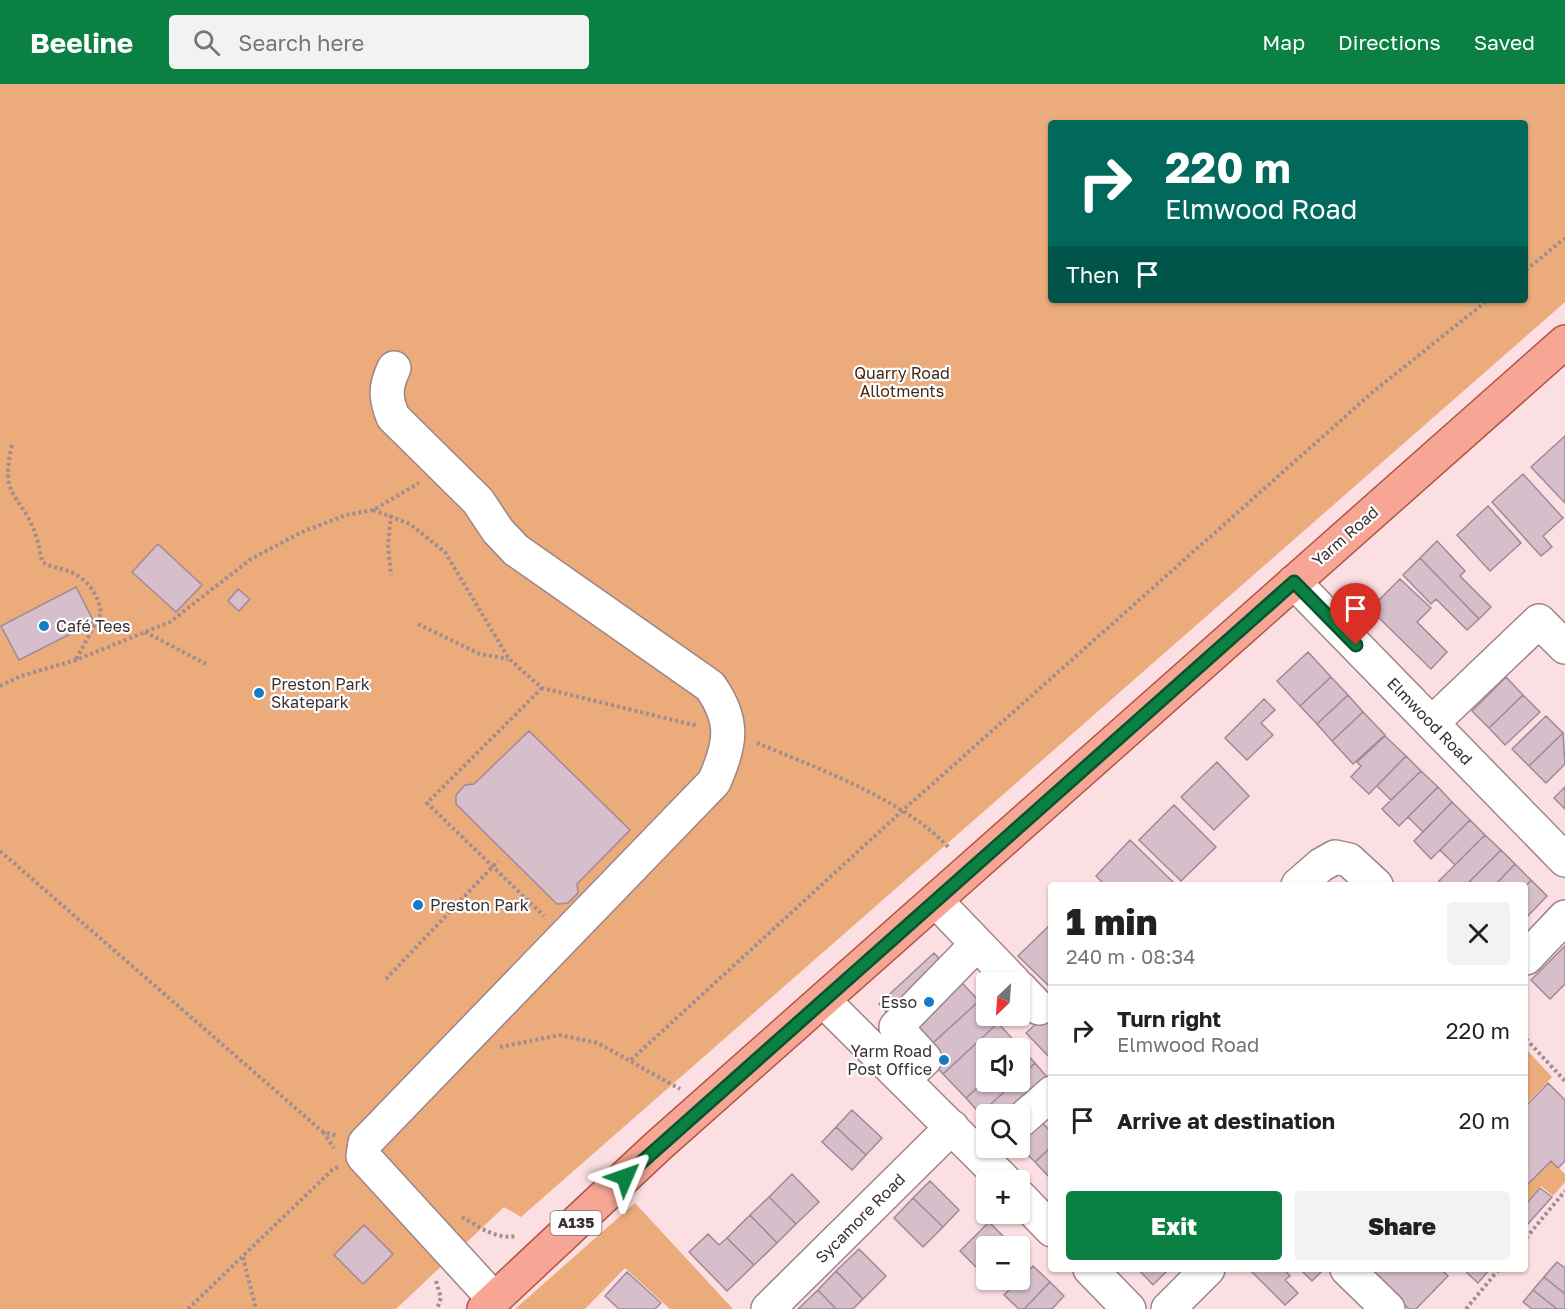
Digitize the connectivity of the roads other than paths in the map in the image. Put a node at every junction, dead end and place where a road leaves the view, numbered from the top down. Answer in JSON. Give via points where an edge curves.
{"nodes":[{"id":1,"x":1565,"y":342,"type":"edge"},
{"id":2,"x":394,"y":368,"type":"dead end"},
{"id":3,"x":1294,"y":582,"type":"junction"},
{"id":4,"x":1565,"y":647,"type":"edge"},
{"id":5,"x":1432,"y":723,"type":"junction"},
{"id":6,"x":1565,"y":860,"type":"edge"},
{"id":7,"x":1302,"y":882,"type":"edge"},
{"id":8,"x":1372,"y":882,"type":"edge"},
{"id":9,"x":936,"y":901,"type":"junction"},
{"id":10,"x":1565,"y":917,"type":"edge"},
{"id":11,"x":977,"y":944,"type":"junction"},
{"id":12,"x":1528,"y":956,"type":"edge"},
{"id":13,"x":1004,"y":972,"type":"edge"},
{"id":14,"x":824,"y":1001,"type":"junction"},
{"id":15,"x":904,"y":1079,"type":"junction"},
{"id":16,"x":1048,"y":1096,"type":"edge"},
{"id":17,"x":1030,"y":1112,"type":"edge"},
{"id":18,"x":952,"y":1127,"type":"junction"},
{"id":19,"x":993,"y":1162,"type":"edge"},
{"id":20,"x":1030,"y":1207,"type":"edge"},
{"id":21,"x":1048,"y":1226,"type":"edge"},
{"id":22,"x":1205,"y":1272,"type":"edge"},
{"id":23,"x":1350,"y":1272,"type":"edge"},
{"id":24,"x":489,"y":1304,"type":"edge"},
{"id":25,"x":768,"y":1309,"type":"edge"},
{"id":26,"x":1168,"y":1309,"type":"edge"},
{"id":27,"x":1388,"y":1309,"type":"edge"}],
"edges":[{"from":1,"to":3,"type":"main road","name":"Yarm Road","number":"A135"},
{"from":2,"to":24,"type":"street","via":[[386,384],[386,399],[393,417],[478,501],[516,550],[710,686],[726,714],[729,733],[725,758],[714,782],[364,1149]]},
{"from":3,"to":5,"type":"street","name":"Elmwood Road"},
{"from":3,"to":9,"type":"main road","name":"Yarm Road","number":"A135"},
{"from":4,"to":5,"type":"street","via":[[1539,621]]},
{"from":5,"to":6,"type":"street","name":"Elmwood Road"},
{"from":7,"to":8,"type":"street","via":[[1329,859],[1343,857]]},
{"from":9,"to":11,"type":"street"},
{"from":9,"to":14,"type":"main road","name":"Yarm Road","number":"A135"},
{"from":10,"to":12,"type":"street"},
{"from":11,"to":13,"type":"street"},
{"from":11,"to":15,"type":"street","via":[[896,1027],[925,1059]]},
{"from":14,"to":15,"type":"street"},
{"from":14,"to":24,"type":"main road","name":"Yarm Road","number":"A135","via":[[658,1146]]},
{"from":15,"to":18,"type":"street"},
{"from":16,"to":17,"type":"street"},
{"from":18,"to":19,"type":"street"},
{"from":18,"to":25,"type":"street","name":"Sycamore Road"},
{"from":20,"to":21,"type":"street"},
{"from":22,"to":26,"type":"street"},
{"from":23,"to":27,"type":"street"}]}
